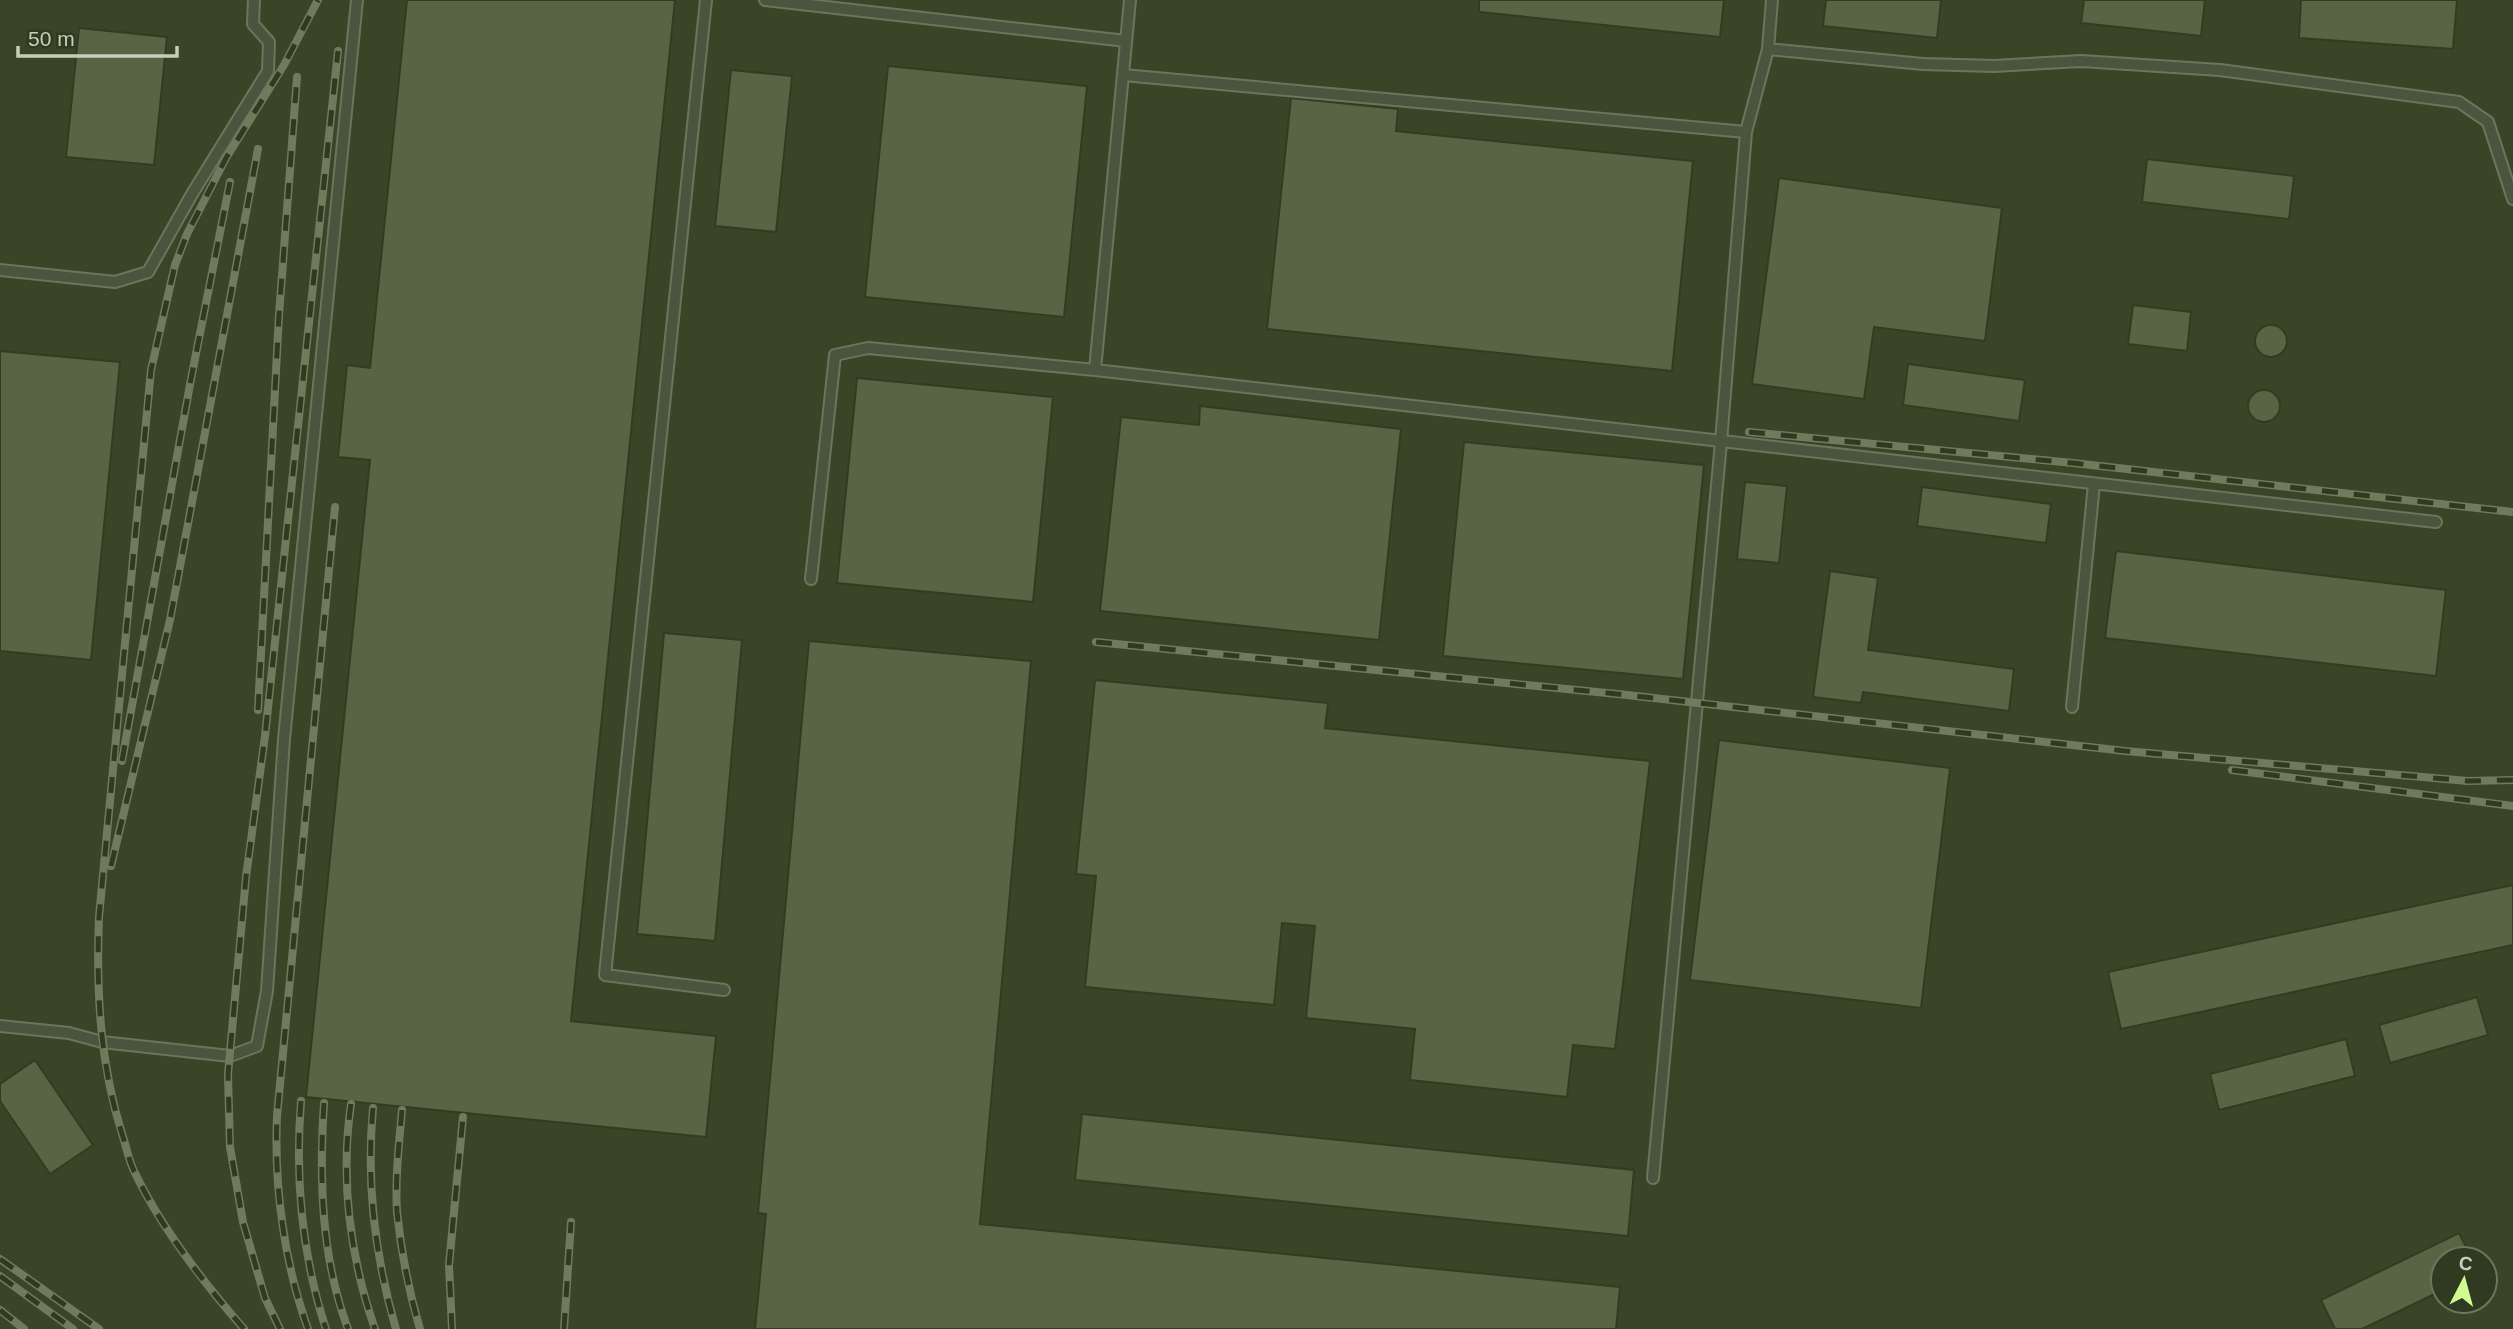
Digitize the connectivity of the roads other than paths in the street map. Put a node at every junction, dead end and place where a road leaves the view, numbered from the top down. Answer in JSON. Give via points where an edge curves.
{"nodes":[{"id":1,"x":254,"y":0,"type":"edge"},
{"id":2,"x":357,"y":0,"type":"edge"},
{"id":3,"x":706,"y":0,"type":"edge"},
{"id":4,"x":765,"y":0,"type":"edge"},
{"id":5,"x":1130,"y":0,"type":"edge"},
{"id":6,"x":1772,"y":0,"type":"edge"},
{"id":7,"x":1126,"y":41,"type":"junction"},
{"id":8,"x":1768,"y":50,"type":"junction"},
{"id":9,"x":1123,"y":75,"type":"junction"},
{"id":10,"x":1746,"y":132,"type":"junction"},
{"id":11,"x":2513,"y":199,"type":"edge"},
{"id":12,"x":0,"y":270,"type":"edge"},
{"id":13,"x":1095,"y":370,"type":"junction"},
{"id":14,"x":1721,"y":442,"type":"junction"},
{"id":15,"x":2094,"y":484,"type":"junction"},
{"id":16,"x":2436,"y":522,"type":"dead end"},
{"id":17,"x":811,"y":579,"type":"dead end"},
{"id":18,"x":2072,"y":707,"type":"dead end"},
{"id":19,"x":724,"y":990,"type":"dead end"},
{"id":20,"x":0,"y":1026,"type":"edge"},
{"id":21,"x":1653,"y":1178,"type":"dead end"}],
"edges":[{"from":1,"to":12,"type":"lane","via":[[253,24],[270,42],[268,71],[148,272],[115,282]]},
{"from":2,"to":20,"type":"lane","via":[[284,739],[267,991],[257,1046],[230,1056]]},
{"from":3,"to":19,"type":"lane","via":[[605,975]]},
{"from":4,"to":7,"type":"lane"},
{"from":5,"to":7,"type":"lane"},
{"from":6,"to":8,"type":"lane"},
{"from":7,"to":9,"type":"lane"},
{"from":8,"to":10,"type":"lane"},
{"from":8,"to":11,"type":"lane","via":[[1923,64],[2081,61],[2220,70],[2459,102],[2488,122]]},
{"from":9,"to":10,"type":"lane"},
{"from":9,"to":13,"type":"lane"},
{"from":10,"to":14,"type":"lane"},
{"from":13,"to":14,"type":"lane"},
{"from":13,"to":17,"type":"lane","via":[[868,348],[835,355]]},
{"from":14,"to":15,"type":"lane"},
{"from":14,"to":21,"type":"lane"},
{"from":15,"to":16,"type":"lane"},
{"from":15,"to":18,"type":"lane"}]}
